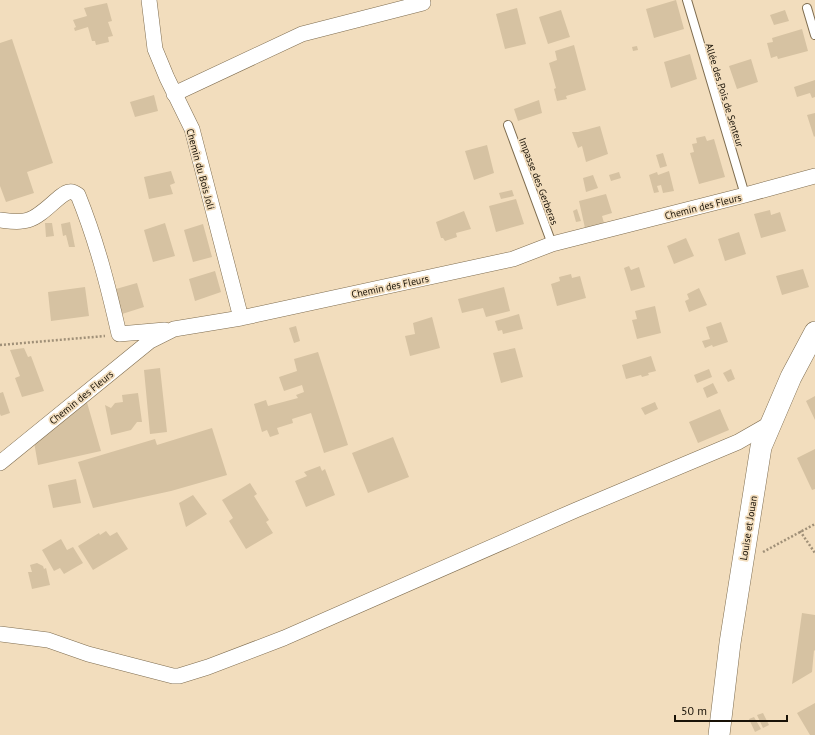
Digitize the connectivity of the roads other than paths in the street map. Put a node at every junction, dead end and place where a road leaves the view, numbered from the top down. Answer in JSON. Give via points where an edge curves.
{"nodes":[{"id":1,"x":149,"y":0,"type":"edge"},
{"id":2,"x":687,"y":0,"type":"edge"},
{"id":3,"x":423,"y":3,"type":"dead end"},
{"id":4,"x":807,"y":8,"type":"dead end"},
{"id":5,"x":815,"y":35,"type":"edge"},
{"id":6,"x":174,"y":94,"type":"junction"},
{"id":7,"x":508,"y":125,"type":"dead end"},
{"id":8,"x":815,"y":176,"type":"edge"},
{"id":9,"x":745,"y":195,"type":"junction"},
{"id":10,"x":0,"y":220,"type":"edge"},
{"id":11,"x":552,"y":244,"type":"junction"},
{"id":12,"x":241,"y":318,"type":"junction"},
{"id":13,"x":174,"y":329,"type":"junction"},
{"id":14,"x":815,"y":332,"type":"edge"},
{"id":15,"x":771,"y":423,"type":"junction"},
{"id":16,"x":0,"y":462,"type":"edge"},
{"id":17,"x":0,"y":634,"type":"edge"},
{"id":18,"x":719,"y":735,"type":"edge"}],
"edges":[{"from":1,"to":6,"type":"street","name":"Chemin du Bois Joli","via":[[155,49]]},
{"from":2,"to":9,"type":"lane","name":"Allée des Pois de Senteur"},
{"from":3,"to":6,"type":"street","via":[[302,34]]},
{"from":4,"to":5,"type":"lane"},
{"from":6,"to":12,"type":"street","name":"Chemin du Bois Joli","via":[[192,129]]},
{"from":7,"to":11,"type":"lane","name":"Impasse des Gerberas"},
{"from":8,"to":9,"type":"street","name":"Chemin des Fleurs"},
{"from":9,"to":11,"type":"street","name":"Chemin des Fleurs"},
{"from":10,"to":13,"type":"street","via":[[28,220],[43,213],[65,194],[70,192],[78,195],[103,266],[119,334]]},
{"from":11,"to":12,"type":"street","name":"Chemin des Fleurs","via":[[513,259]]},
{"from":12,"to":13,"type":"street","name":"Chemin des Fleurs"},
{"from":13,"to":16,"type":"street","name":"Chemin des Fleurs","via":[[150,341]]},
{"from":14,"to":15,"type":"main road","name":"Louise et Jouan","via":[[791,377]]},
{"from":15,"to":17,"type":"street","via":[[738,442],[284,638],[179,676],[88,654],[48,640]]},
{"from":15,"to":18,"type":"main road","name":"Louise et Jouan","via":[[761,447],[730,643]]}]}
